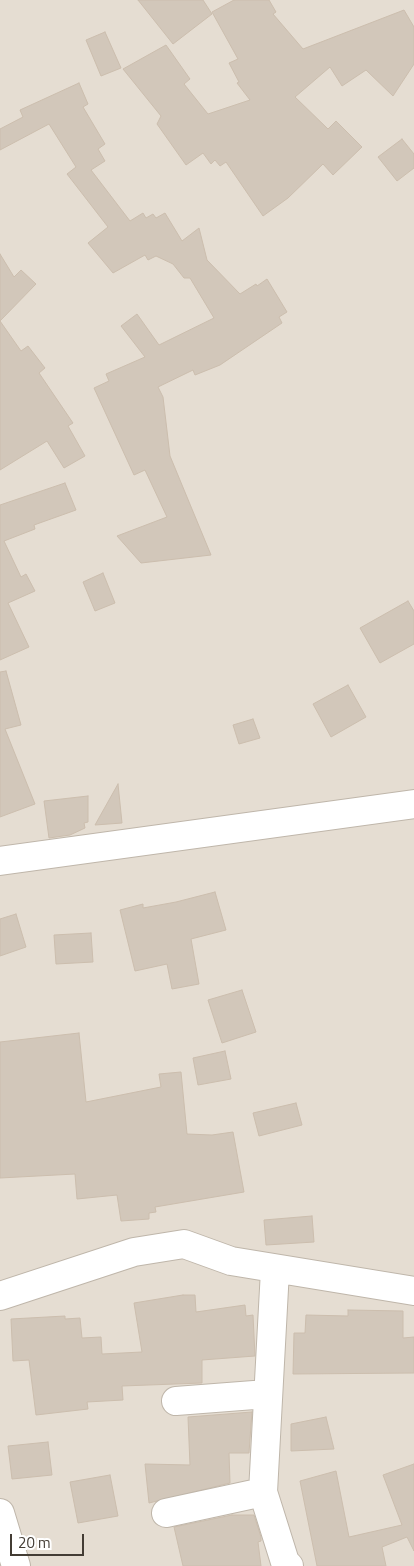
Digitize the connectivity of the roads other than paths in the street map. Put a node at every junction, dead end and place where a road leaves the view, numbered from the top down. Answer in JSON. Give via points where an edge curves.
{"nodes":[{"id":1,"x":414,"y":804,"type":"edge"},
{"id":2,"x":0,"y":861,"type":"edge"},
{"id":3,"x":275,"y":1270,"type":"junction"},
{"id":4,"x":414,"y":1291,"type":"edge"},
{"id":5,"x":0,"y":1296,"type":"edge"},
{"id":6,"x":267,"y":1394,"type":"junction"},
{"id":7,"x":176,"y":1401,"type":"dead end"},
{"id":8,"x":263,"y":1492,"type":"junction"},
{"id":9,"x":166,"y":1513,"type":"dead end"},
{"id":10,"x":2,"y":1527,"type":"edge"},
{"id":11,"x":16,"y":1566,"type":"edge"},
{"id":12,"x":289,"y":1566,"type":"edge"}],
"edges":[{"from":1,"to":2,"type":"street"},
{"from":3,"to":4,"type":"street"},
{"from":3,"to":5,"type":"street","via":[[231,1261],[184,1244],[134,1252]]},
{"from":3,"to":6,"type":"street"},
{"from":6,"to":7,"type":"street"},
{"from":6,"to":8,"type":"street"},
{"from":8,"to":9,"type":"street"},
{"from":8,"to":12,"type":"street"},
{"from":10,"to":11,"type":"street"}]}
